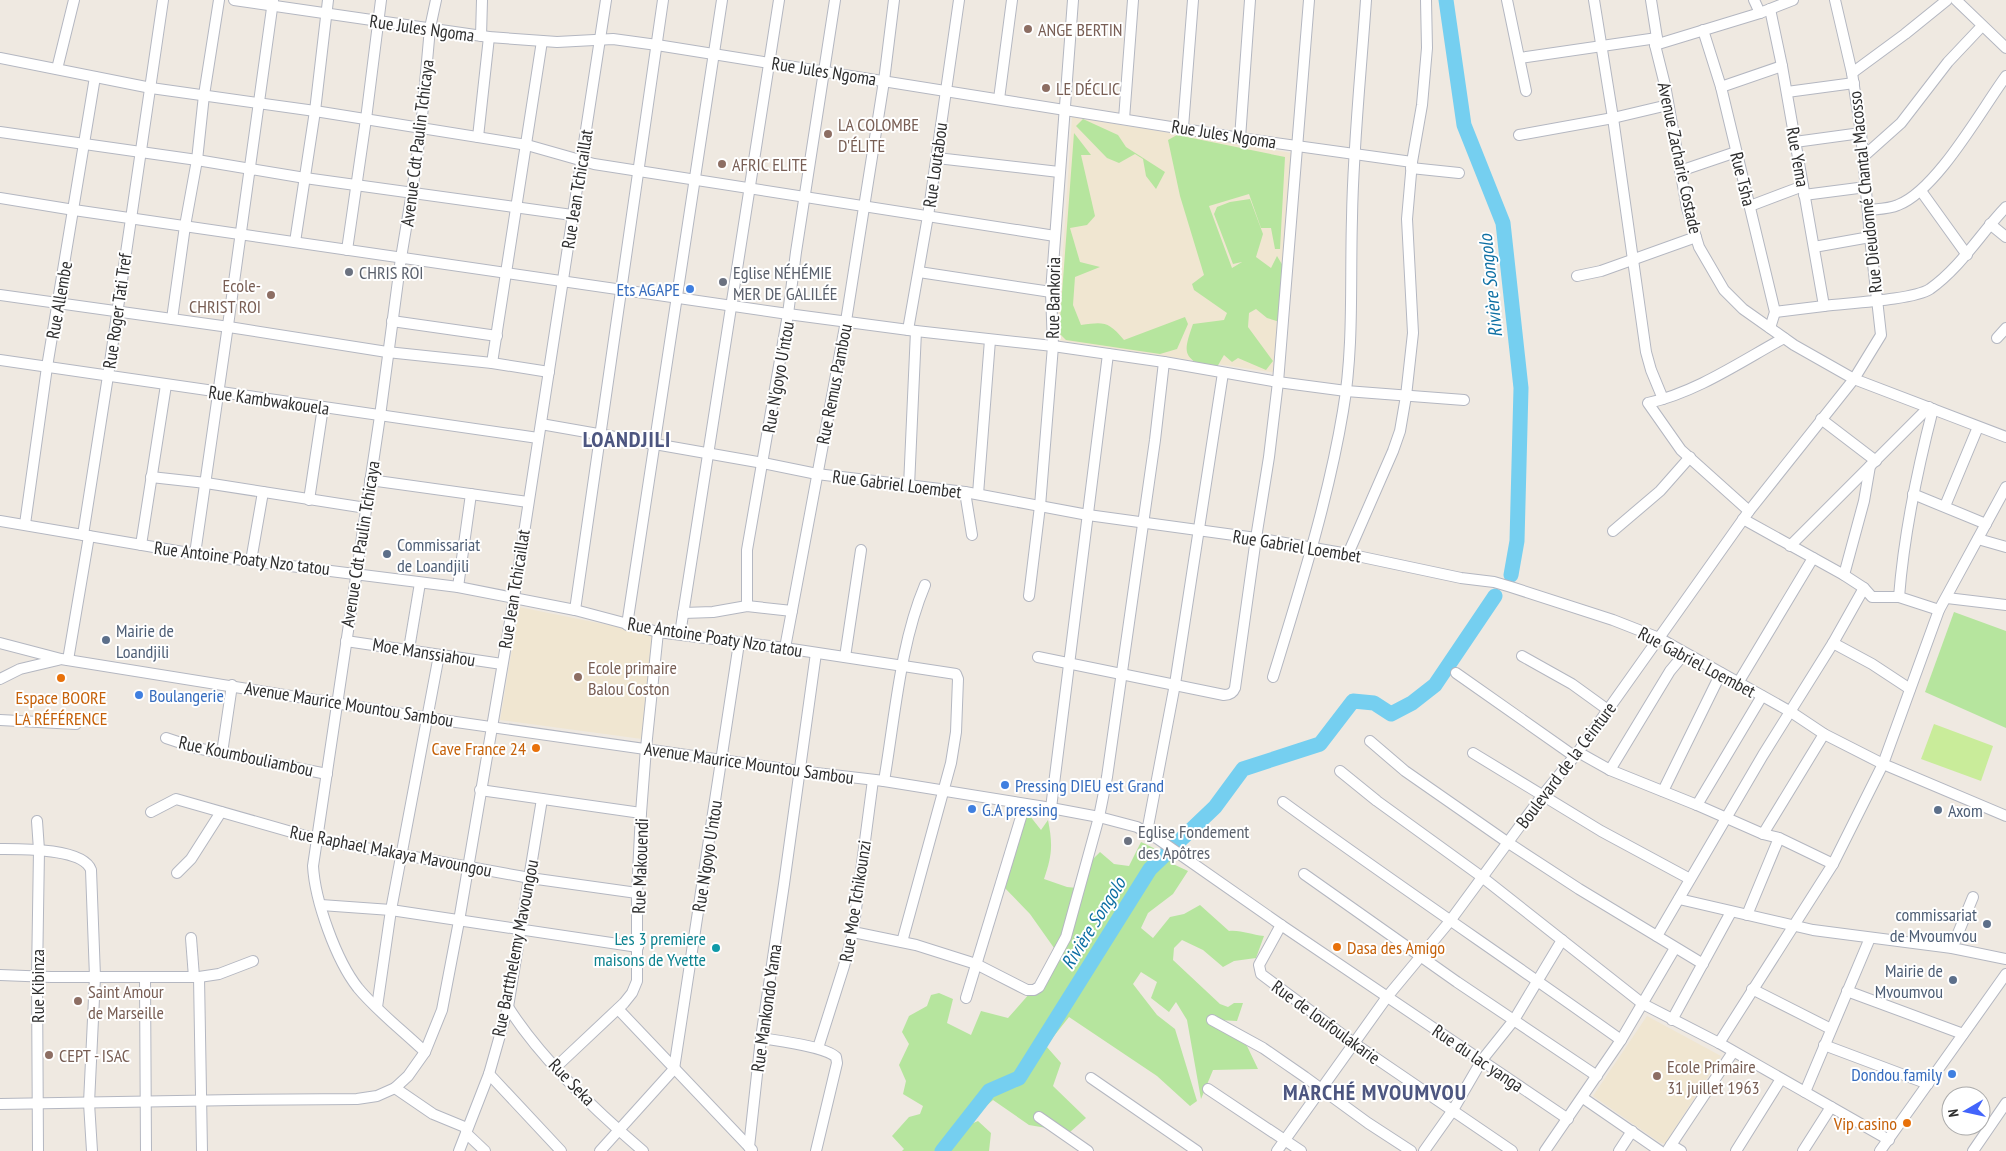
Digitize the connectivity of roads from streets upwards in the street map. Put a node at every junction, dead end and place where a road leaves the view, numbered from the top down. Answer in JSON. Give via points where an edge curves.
{"nodes":[{"id":1,"x":74,"y":0,"type":"edge"},
{"id":2,"x":163,"y":0,"type":"edge"},
{"id":3,"x":218,"y":0,"type":"edge"},
{"id":4,"x":234,"y":0,"type":"edge"},
{"id":5,"x":328,"y":0,"type":"edge"},
{"id":6,"x":381,"y":0,"type":"edge"},
{"id":7,"x":436,"y":0,"type":"edge"},
{"id":8,"x":482,"y":0,"type":"edge"},
{"id":9,"x":606,"y":0,"type":"edge"},
{"id":10,"x":663,"y":0,"type":"edge"},
{"id":11,"x":722,"y":0,"type":"edge"},
{"id":12,"x":779,"y":0,"type":"edge"},
{"id":13,"x":835,"y":0,"type":"edge"},
{"id":14,"x":894,"y":0,"type":"edge"},
{"id":15,"x":960,"y":0,"type":"edge"},
{"id":16,"x":1012,"y":0,"type":"edge"},
{"id":17,"x":1072,"y":0,"type":"edge"},
{"id":18,"x":1133,"y":0,"type":"edge"},
{"id":19,"x":1193,"y":0,"type":"edge"},
{"id":20,"x":1250,"y":0,"type":"edge"},
{"id":21,"x":1309,"y":0,"type":"edge"},
{"id":22,"x":1366,"y":0,"type":"edge"},
{"id":23,"x":1426,"y":0,"type":"edge"},
{"id":24,"x":1507,"y":0,"type":"edge"},
{"id":25,"x":1594,"y":0,"type":"edge"},
{"id":26,"x":1651,"y":0,"type":"edge"},
{"id":27,"x":1754,"y":0,"type":"edge"},
{"id":28,"x":1794,"y":0,"type":"edge"},
{"id":29,"x":1835,"y":0,"type":"edge"},
{"id":30,"x":1946,"y":0,"type":"edge"},
{"id":31,"x":1956,"y":0,"type":"edge"},
{"id":32,"x":273,"y":3,"type":"edge"},
{"id":33,"x":1765,"y":11,"type":"junction"},
{"id":34,"x":326,"y":13,"type":"junction"},
{"id":35,"x":378,"y":21,"type":"junction"},
{"id":36,"x":1982,"y":26,"type":"junction"},
{"id":37,"x":430,"y":28,"type":"junction"},
{"id":38,"x":1703,"y":30,"type":"junction"},
{"id":39,"x":485,"y":37,"type":"junction"},
{"id":40,"x":601,"y":39,"type":"junction"},
{"id":41,"x":542,"y":41,"type":"junction"},
{"id":42,"x":1656,"y":42,"type":"junction"},
{"id":43,"x":657,"y":45,"type":"junction"},
{"id":44,"x":1601,"y":46,"type":"junction"},
{"id":45,"x":2006,"y":48,"type":"edge"},
{"id":46,"x":714,"y":54,"type":"junction"},
{"id":47,"x":0,"y":58,"type":"edge"},
{"id":48,"x":1520,"y":58,"type":"junction"},
{"id":49,"x":770,"y":63,"type":"junction"},
{"id":50,"x":1782,"y":66,"type":"junction"},
{"id":51,"x":57,"y":69,"type":"junction"},
{"id":52,"x":825,"y":72,"type":"junction"},
{"id":53,"x":2006,"y":76,"type":"edge"},
{"id":54,"x":95,"y":77,"type":"junction"},
{"id":55,"x":1853,"y":78,"type":"junction"},
{"id":56,"x":884,"y":80,"type":"junction"},
{"id":57,"x":151,"y":88,"type":"junction"},
{"id":58,"x":1721,"y":88,"type":"junction"},
{"id":59,"x":1526,"y":91,"type":"dead end"},
{"id":60,"x":946,"y":92,"type":"junction"},
{"id":61,"x":1787,"y":92,"type":"junction"},
{"id":62,"x":204,"y":95,"type":"junction"},
{"id":63,"x":999,"y":100,"type":"junction"},
{"id":64,"x":258,"y":103,"type":"junction"},
{"id":65,"x":1668,"y":105,"type":"junction"},
{"id":66,"x":1065,"y":109,"type":"junction"},
{"id":67,"x":315,"y":111,"type":"junction"},
{"id":68,"x":1613,"y":118,"type":"junction"},
{"id":69,"x":1124,"y":119,"type":"junction"},
{"id":70,"x":366,"y":120,"type":"junction"},
{"id":71,"x":421,"y":128,"type":"junction"},
{"id":72,"x":1183,"y":128,"type":"junction"},
{"id":73,"x":0,"y":132,"type":"edge"},
{"id":74,"x":1861,"y":132,"type":"junction"},
{"id":75,"x":1519,"y":135,"type":"dead end"},
{"id":76,"x":478,"y":137,"type":"junction"},
{"id":77,"x":1240,"y":138,"type":"junction"},
{"id":78,"x":1795,"y":142,"type":"junction"},
{"id":79,"x":84,"y":145,"type":"junction"},
{"id":80,"x":527,"y":145,"type":"junction"},
{"id":81,"x":1298,"y":146,"type":"junction"},
{"id":82,"x":141,"y":152,"type":"junction"},
{"id":83,"x":1736,"y":152,"type":"junction"},
{"id":84,"x":1354,"y":153,"type":"junction"},
{"id":85,"x":1864,"y":156,"type":"junction"},
{"id":86,"x":937,"y":158,"type":"junction"},
{"id":87,"x":198,"y":160,"type":"junction"},
{"id":88,"x":581,"y":160,"type":"junction"},
{"id":89,"x":1412,"y":165,"type":"junction"},
{"id":90,"x":250,"y":169,"type":"junction"},
{"id":91,"x":639,"y":171,"type":"junction"},
{"id":92,"x":1680,"y":171,"type":"junction"},
{"id":93,"x":1059,"y":172,"type":"junction"},
{"id":94,"x":1459,"y":173,"type":"dead end"},
{"id":95,"x":305,"y":178,"type":"junction"},
{"id":96,"x":696,"y":180,"type":"junction"},
{"id":97,"x":356,"y":185,"type":"junction"},
{"id":98,"x":1866,"y":187,"type":"junction"},
{"id":99,"x":750,"y":189,"type":"junction"},
{"id":100,"x":1804,"y":190,"type":"junction"},
{"id":101,"x":1921,"y":191,"type":"junction"},
{"id":102,"x":412,"y":192,"type":"junction"},
{"id":103,"x":0,"y":198,"type":"edge"},
{"id":104,"x":806,"y":198,"type":"junction"},
{"id":105,"x":864,"y":206,"type":"junction"},
{"id":106,"x":1750,"y":206,"type":"junction"},
{"id":107,"x":516,"y":207,"type":"junction"},
{"id":108,"x":2006,"y":208,"type":"edge"},
{"id":109,"x":74,"y":210,"type":"junction"},
{"id":110,"x":1868,"y":210,"type":"junction"},
{"id":111,"x":572,"y":215,"type":"junction"},
{"id":112,"x":928,"y":216,"type":"junction"},
{"id":113,"x":131,"y":218,"type":"junction"},
{"id":114,"x":1990,"y":224,"type":"junction"},
{"id":115,"x":185,"y":226,"type":"junction"},
{"id":116,"x":240,"y":234,"type":"junction"},
{"id":117,"x":1055,"y":236,"type":"junction"},
{"id":118,"x":1696,"y":237,"type":"junction"},
{"id":119,"x":1870,"y":237,"type":"junction"},
{"id":120,"x":2006,"y":237,"type":"edge"},
{"id":121,"x":295,"y":242,"type":"junction"},
{"id":122,"x":1814,"y":247,"type":"junction"},
{"id":123,"x":346,"y":250,"type":"junction"},
{"id":124,"x":1967,"y":255,"type":"junction"},
{"id":125,"x":401,"y":258,"type":"junction"},
{"id":126,"x":1633,"y":259,"type":"junction"},
{"id":127,"x":919,"y":272,"type":"junction"},
{"id":128,"x":506,"y":273,"type":"junction"},
{"id":129,"x":1577,"y":276,"type":"dead end"},
{"id":130,"x":563,"y":282,"type":"junction"},
{"id":131,"x":621,"y":290,"type":"junction"},
{"id":132,"x":1051,"y":292,"type":"junction"},
{"id":133,"x":0,"y":295,"type":"edge"},
{"id":134,"x":678,"y":298,"type":"junction"},
{"id":135,"x":1877,"y":300,"type":"junction"},
{"id":136,"x":59,"y":302,"type":"junction"},
{"id":137,"x":732,"y":305,"type":"junction"},
{"id":138,"x":1824,"y":306,"type":"junction"},
{"id":139,"x":116,"y":312,"type":"junction"},
{"id":140,"x":1775,"y":312,"type":"junction"},
{"id":141,"x":788,"y":314,"type":"junction"},
{"id":142,"x":172,"y":319,"type":"junction"},
{"id":143,"x":392,"y":321,"type":"junction"},
{"id":144,"x":846,"y":321,"type":"junction"},
{"id":145,"x":229,"y":327,"type":"junction"},
{"id":146,"x":1770,"y":328,"type":"junction"},
{"id":147,"x":2006,"y":328,"type":"edge"},
{"id":148,"x":912,"y":330,"type":"junction"},
{"id":149,"x":497,"y":336,"type":"junction"},
{"id":150,"x":1784,"y":338,"type":"junction"},
{"id":151,"x":1997,"y":338,"type":"dead end"},
{"id":152,"x":990,"y":340,"type":"junction"},
{"id":153,"x":1053,"y":346,"type":"junction"},
{"id":154,"x":388,"y":352,"type":"junction"},
{"id":155,"x":1108,"y":354,"type":"junction"},
{"id":156,"x":0,"y":360,"type":"edge"},
{"id":157,"x":1164,"y":362,"type":"junction"},
{"id":158,"x":492,"y":363,"type":"junction"},
{"id":159,"x":47,"y":367,"type":"junction"},
{"id":160,"x":549,"y":372,"type":"junction"},
{"id":161,"x":1223,"y":373,"type":"junction"},
{"id":162,"x":108,"y":376,"type":"junction"},
{"id":163,"x":1854,"y":379,"type":"junction"},
{"id":164,"x":1278,"y":382,"type":"junction"},
{"id":165,"x":166,"y":385,"type":"junction"},
{"id":166,"x":1346,"y":391,"type":"junction"},
{"id":167,"x":220,"y":392,"type":"junction"},
{"id":168,"x":1406,"y":396,"type":"junction"},
{"id":169,"x":1464,"y":400,"type":"dead end"},
{"id":170,"x":1662,"y":400,"type":"junction"},
{"id":171,"x":323,"y":408,"type":"junction"},
{"id":172,"x":1931,"y":408,"type":"junction"},
{"id":173,"x":380,"y":416,"type":"junction"},
{"id":174,"x":1821,"y":419,"type":"junction"},
{"id":175,"x":541,"y":424,"type":"junction"},
{"id":176,"x":1978,"y":427,"type":"junction"},
{"id":177,"x":601,"y":434,"type":"junction"},
{"id":178,"x":2006,"y":437,"type":"edge"},
{"id":179,"x":538,"y":438,"type":"junction"},
{"id":180,"x":656,"y":444,"type":"junction"},
{"id":181,"x":709,"y":454,"type":"junction"},
{"id":182,"x":1690,"y":457,"type":"junction"},
{"id":183,"x":763,"y":463,"type":"junction"},
{"id":184,"x":1873,"y":464,"type":"junction"},
{"id":185,"x":818,"y":474,"type":"junction"},
{"id":186,"x":151,"y":477,"type":"junction"},
{"id":187,"x":370,"y":480,"type":"junction"},
{"id":188,"x":206,"y":482,"type":"junction"},
{"id":189,"x":909,"y":486,"type":"junction"},
{"id":190,"x":2006,"y":487,"type":"edge"},
{"id":191,"x":263,"y":492,"type":"junction"},
{"id":192,"x":965,"y":492,"type":"junction"},
{"id":193,"x":471,"y":494,"type":"junction"},
{"id":194,"x":978,"y":494,"type":"junction"},
{"id":195,"x":1913,"y":494,"type":"junction"},
{"id":196,"x":309,"y":500,"type":"junction"},
{"id":197,"x":528,"y":502,"type":"junction"},
{"id":198,"x":1040,"y":506,"type":"junction"},
{"id":199,"x":1945,"y":506,"type":"junction"},
{"id":200,"x":366,"y":508,"type":"junction"},
{"id":201,"x":1088,"y":515,"type":"junction"},
{"id":202,"x":1746,"y":515,"type":"junction"},
{"id":203,"x":0,"y":521,"type":"edge"},
{"id":204,"x":1143,"y":523,"type":"junction"},
{"id":205,"x":25,"y":524,"type":"junction"},
{"id":206,"x":1986,"y":524,"type":"junction"},
{"id":207,"x":1198,"y":531,"type":"junction"},
{"id":208,"x":1613,"y":531,"type":"dead end"},
{"id":209,"x":86,"y":535,"type":"junction"},
{"id":210,"x":972,"y":535,"type":"dead end"},
{"id":211,"x":1256,"y":538,"type":"junction"},
{"id":212,"x":1978,"y":538,"type":"junction"},
{"id":213,"x":141,"y":545,"type":"junction"},
{"id":214,"x":1790,"y":546,"type":"junction"},
{"id":215,"x":2006,"y":547,"type":"edge"},
{"id":216,"x":1312,"y":548,"type":"junction"},
{"id":217,"x":861,"y":550,"type":"dead end"},
{"id":218,"x":195,"y":554,"type":"junction"},
{"id":219,"x":1348,"y":554,"type":"junction"},
{"id":220,"x":1813,"y":558,"type":"junction"},
{"id":221,"x":251,"y":560,"type":"junction"},
{"id":222,"x":356,"y":573,"type":"junction"},
{"id":223,"x":1844,"y":575,"type":"junction"},
{"id":224,"x":420,"y":583,"type":"junction"},
{"id":225,"x":925,"y":585,"type":"dead end"},
{"id":226,"x":458,"y":587,"type":"junction"},
{"id":227,"x":1864,"y":588,"type":"junction"},
{"id":228,"x":1029,"y":596,"type":"dead end"},
{"id":229,"x":1899,"y":597,"type":"junction"},
{"id":230,"x":514,"y":598,"type":"junction"},
{"id":231,"x":1947,"y":598,"type":"junction"},
{"id":232,"x":2006,"y":605,"type":"edge"},
{"id":233,"x":748,"y":606,"type":"junction"},
{"id":234,"x":575,"y":610,"type":"junction"},
{"id":235,"x":1939,"y":610,"type":"junction"},
{"id":236,"x":792,"y":611,"type":"junction"},
{"id":237,"x":684,"y":612,"type":"junction"},
{"id":238,"x":627,"y":625,"type":"junction"},
{"id":239,"x":658,"y":632,"type":"junction"},
{"id":240,"x":680,"y":634,"type":"junction"},
{"id":241,"x":1659,"y":638,"type":"junction"},
{"id":242,"x":346,"y":641,"type":"junction"},
{"id":243,"x":739,"y":643,"type":"junction"},
{"id":244,"x":1833,"y":643,"type":"junction"},
{"id":245,"x":0,"y":644,"type":"edge"},
{"id":246,"x":785,"y":648,"type":"junction"},
{"id":247,"x":409,"y":649,"type":"junction"},
{"id":248,"x":816,"y":653,"type":"junction"},
{"id":249,"x":1685,"y":653,"type":"junction"},
{"id":250,"x":439,"y":654,"type":"junction"},
{"id":251,"x":1522,"y":656,"type":"dead end"},
{"id":252,"x":844,"y":657,"type":"junction"},
{"id":253,"x":1038,"y":657,"type":"dead end"},
{"id":254,"x":65,"y":660,"type":"junction"},
{"id":255,"x":502,"y":664,"type":"junction"},
{"id":256,"x":1070,"y":664,"type":"junction"},
{"id":257,"x":903,"y":666,"type":"junction"},
{"id":258,"x":1456,"y":673,"type":"dead end"},
{"id":259,"x":1721,"y":673,"type":"junction"},
{"id":260,"x":1120,"y":674,"type":"junction"},
{"id":261,"x":1273,"y":677,"type":"dead end"},
{"id":262,"x":0,"y":679,"type":"edge"},
{"id":263,"x":1738,"y":683,"type":"junction"},
{"id":264,"x":1175,"y":684,"type":"junction"},
{"id":265,"x":232,"y":685,"type":"junction"},
{"id":266,"x":1910,"y":689,"type":"junction"},
{"id":267,"x":1762,"y":696,"type":"junction"},
{"id":268,"x":338,"y":703,"type":"junction"},
{"id":269,"x":1608,"y":710,"type":"junction"},
{"id":270,"x":1791,"y":712,"type":"junction"},
{"id":271,"x":428,"y":718,"type":"junction"},
{"id":272,"x":0,"y":720,"type":"edge"},
{"id":273,"x":76,"y":724,"type":"dead end"},
{"id":274,"x":492,"y":726,"type":"junction"},
{"id":275,"x":1824,"y":734,"type":"junction"},
{"id":276,"x":166,"y":738,"type":"dead end"},
{"id":277,"x":1370,"y":741,"type":"dead end"},
{"id":278,"x":646,"y":748,"type":"junction"},
{"id":279,"x":222,"y":753,"type":"junction"},
{"id":280,"x":1473,"y":753,"type":"dead end"},
{"id":281,"x":1576,"y":754,"type":"junction"},
{"id":282,"x":722,"y":759,"type":"junction"},
{"id":283,"x":1883,"y":764,"type":"junction"},
{"id":284,"x":1610,"y":770,"type":"junction"},
{"id":285,"x":799,"y":771,"type":"junction"},
{"id":286,"x":1340,"y":771,"type":"dead end"},
{"id":287,"x":327,"y":774,"type":"junction"},
{"id":288,"x":873,"y":780,"type":"junction"},
{"id":289,"x":884,"y":781,"type":"junction"},
{"id":290,"x":480,"y":790,"type":"junction"},
{"id":291,"x":942,"y":791,"type":"junction"},
{"id":292,"x":1663,"y":791,"type":"junction"},
{"id":293,"x":1542,"y":796,"type":"junction"},
{"id":294,"x":542,"y":799,"type":"junction"},
{"id":295,"x":1283,"y":802,"type":"dead end"},
{"id":296,"x":1025,"y":804,"type":"junction"},
{"id":297,"x":1697,"y":805,"type":"junction"},
{"id":298,"x":1051,"y":808,"type":"junction"},
{"id":299,"x":151,"y":812,"type":"dead end"},
{"id":300,"x":221,"y":812,"type":"junction"},
{"id":301,"x":641,"y":813,"type":"junction"},
{"id":302,"x":1098,"y":816,"type":"junction"},
{"id":303,"x":2006,"y":816,"type":"edge"},
{"id":304,"x":1726,"y":819,"type":"junction"},
{"id":305,"x":37,"y":821,"type":"dead end"},
{"id":306,"x":1147,"y":832,"type":"junction"},
{"id":307,"x":1763,"y":834,"type":"junction"},
{"id":308,"x":1779,"y":838,"type":"junction"},
{"id":309,"x":316,"y":839,"type":"junction"},
{"id":310,"x":1507,"y":842,"type":"junction"},
{"id":311,"x":0,"y":849,"type":"edge"},
{"id":312,"x":39,"y":850,"type":"junction"},
{"id":313,"x":402,"y":854,"type":"junction"},
{"id":314,"x":1833,"y":864,"type":"junction"},
{"id":315,"x":467,"y":867,"type":"junction"},
{"id":316,"x":177,"y":873,"type":"dead end"},
{"id":317,"x":1304,"y":874,"type":"dead end"},
{"id":318,"x":1482,"y":877,"type":"junction"},
{"id":319,"x":530,"y":878,"type":"junction"},
{"id":320,"x":1690,"y":879,"type":"junction"},
{"id":321,"x":637,"y":893,"type":"junction"},
{"id":322,"x":1973,"y":897,"type":"dead end"},
{"id":323,"x":1679,"y":899,"type":"junction"},
{"id":324,"x":321,"y":905,"type":"junction"},
{"id":325,"x":391,"y":910,"type":"junction"},
{"id":326,"x":1731,"y":912,"type":"junction"},
{"id":327,"x":1747,"y":915,"type":"junction"},
{"id":328,"x":1450,"y":920,"type":"junction"},
{"id":329,"x":459,"y":921,"type":"junction"},
{"id":330,"x":1281,"y":925,"type":"junction"},
{"id":331,"x":1793,"y":926,"type":"junction"},
{"id":332,"x":522,"y":930,"type":"junction"},
{"id":333,"x":853,"y":932,"type":"junction"},
{"id":334,"x":1657,"y":936,"type":"junction"},
{"id":335,"x":191,"y":938,"type":"dead end"},
{"id":336,"x":1870,"y":938,"type":"junction"},
{"id":337,"x":1562,"y":940,"type":"junction"},
{"id":338,"x":902,"y":942,"type":"junction"},
{"id":339,"x":638,"y":947,"type":"junction"},
{"id":340,"x":1675,"y":948,"type":"junction"},
{"id":341,"x":1952,"y":948,"type":"junction"},
{"id":342,"x":1422,"y":956,"type":"junction"},
{"id":343,"x":2006,"y":959,"type":"edge"},
{"id":344,"x":252,"y":961,"type":"dead end"},
{"id":345,"x":976,"y":964,"type":"junction"},
{"id":346,"x":1703,"y":964,"type":"junction"},
{"id":347,"x":2006,"y":974,"type":"edge"},
{"id":348,"x":0,"y":975,"type":"edge"},
{"id":349,"x":36,"y":976,"type":"junction"},
{"id":350,"x":95,"y":977,"type":"junction"},
{"id":351,"x":196,"y":977,"type":"junction"},
{"id":352,"x":145,"y":978,"type":"junction"},
{"id":353,"x":1538,"y":980,"type":"junction"},
{"id":354,"x":1752,"y":990,"type":"junction"},
{"id":355,"x":1847,"y":991,"type":"junction"},
{"id":356,"x":966,"y":998,"type":"dead end"},
{"id":357,"x":1387,"y":998,"type":"junction"},
{"id":358,"x":1643,"y":1004,"type":"junction"},
{"id":359,"x":377,"y":1007,"type":"junction"},
{"id":360,"x":508,"y":1007,"type":"junction"},
{"id":361,"x":618,"y":1009,"type":"junction"},
{"id":362,"x":1212,"y":1020,"type":"dead end"},
{"id":363,"x":1514,"y":1020,"type":"junction"},
{"id":364,"x":1672,"y":1020,"type":"junction"},
{"id":365,"x":1831,"y":1029,"type":"junction"},
{"id":366,"x":1963,"y":1034,"type":"junction"},
{"id":367,"x":761,"y":1038,"type":"junction"},
{"id":368,"x":1621,"y":1040,"type":"junction"},
{"id":369,"x":1719,"y":1043,"type":"junction"},
{"id":370,"x":1355,"y":1044,"type":"junction"},
{"id":371,"x":1824,"y":1045,"type":"junction"},
{"id":372,"x":818,"y":1048,"type":"junction"},
{"id":373,"x":425,"y":1052,"type":"junction"},
{"id":374,"x":1733,"y":1052,"type":"junction"},
{"id":375,"x":1482,"y":1060,"type":"junction"},
{"id":376,"x":556,"y":1067,"type":"junction"},
{"id":377,"x":674,"y":1069,"type":"junction"},
{"id":378,"x":489,"y":1074,"type":"junction"},
{"id":379,"x":1597,"y":1076,"type":"junction"},
{"id":380,"x":1091,"y":1078,"type":"dead end"},
{"id":381,"x":1781,"y":1079,"type":"junction"},
{"id":382,"x":1928,"y":1084,"type":"junction"},
{"id":383,"x":395,"y":1088,"type":"junction"},
{"id":384,"x":1208,"y":1089,"type":"dead end"},
{"id":385,"x":1321,"y":1090,"type":"junction"},
{"id":386,"x":1804,"y":1092,"type":"junction"},
{"id":387,"x":1583,"y":1098,"type":"junction"},
{"id":388,"x":146,"y":1102,"type":"junction"},
{"id":389,"x":201,"y":1102,"type":"junction"},
{"id":390,"x":38,"y":1103,"type":"junction"},
{"id":391,"x":90,"y":1103,"type":"junction"},
{"id":392,"x":2006,"y":1103,"type":"edge"},
{"id":393,"x":0,"y":1104,"type":"edge"},
{"id":394,"x":1831,"y":1107,"type":"junction"},
{"id":395,"x":1453,"y":1110,"type":"junction"},
{"id":396,"x":1039,"y":1117,"type":"dead end"},
{"id":397,"x":1568,"y":1119,"type":"junction"},
{"id":398,"x":467,"y":1130,"type":"junction"},
{"id":399,"x":618,"y":1130,"type":"junction"},
{"id":400,"x":1632,"y":1131,"type":"junction"},
{"id":401,"x":1889,"y":1140,"type":"junction"},
{"id":402,"x":1285,"y":1141,"type":"junction"},
{"id":403,"x":1669,"y":1148,"type":"edge"},
{"id":404,"x":751,"y":1149,"type":"edge"},
{"id":405,"x":1881,"y":1150,"type":"edge"},
{"id":406,"x":38,"y":1151,"type":"edge"},
{"id":407,"x":92,"y":1151,"type":"edge"},
{"id":408,"x":146,"y":1151,"type":"edge"},
{"id":409,"x":202,"y":1151,"type":"edge"},
{"id":410,"x":459,"y":1151,"type":"edge"},
{"id":411,"x":485,"y":1151,"type":"edge"},
{"id":412,"x":561,"y":1151,"type":"edge"},
{"id":413,"x":600,"y":1151,"type":"edge"},
{"id":414,"x":643,"y":1151,"type":"edge"},
{"id":415,"x":816,"y":1151,"type":"edge"},
{"id":416,"x":1088,"y":1151,"type":"edge"},
{"id":417,"x":1197,"y":1151,"type":"edge"},
{"id":418,"x":1277,"y":1151,"type":"edge"},
{"id":419,"x":1300,"y":1151,"type":"edge"},
{"id":420,"x":1411,"y":1151,"type":"edge"},
{"id":421,"x":1424,"y":1151,"type":"edge"},
{"id":422,"x":1512,"y":1151,"type":"edge"},
{"id":423,"x":1545,"y":1151,"type":"edge"},
{"id":424,"x":1619,"y":1151,"type":"edge"},
{"id":425,"x":1660,"y":1151,"type":"edge"},
{"id":426,"x":1681,"y":1151,"type":"edge"},
{"id":427,"x":1736,"y":1151,"type":"edge"},
{"id":428,"x":1803,"y":1151,"type":"edge"},
{"id":429,"x":1973,"y":1151,"type":"edge"}],
"edges":[{"from":1,"to":51,"type":"street"},
{"from":2,"to":57,"type":"street","name":"Rue Roger Tati Tref"},
{"from":3,"to":62,"type":"street"},
{"from":4,"to":32,"type":"street","name":"Rue Jules Ngoma"},
{"from":5,"to":34,"type":"street"},
{"from":6,"to":35,"type":"street"},
{"from":7,"to":37,"type":"street","name":"Avenue Cdt Paulin Tchicaya"},
{"from":8,"to":39,"type":"street"},
{"from":9,"to":40,"type":"street","name":"Rue Jean Tchicaillat"},
{"from":10,"to":43,"type":"street"},
{"from":11,"to":46,"type":"street"},
{"from":12,"to":49,"type":"street"},
{"from":13,"to":52,"type":"street","name":"Rue N'goyo U'ntou"},
{"from":14,"to":56,"type":"street","name":"Rue Remus Pambou"},
{"from":15,"to":60,"type":"street","name":"Rue Loutabou"},
{"from":16,"to":63,"type":"street"},
{"from":17,"to":66,"type":"street","name":"Rue Bankoria"},
{"from":18,"to":69,"type":"street"},
{"from":19,"to":72,"type":"street"},
{"from":20,"to":77,"type":"street"},
{"from":21,"to":81,"type":"street"},
{"from":22,"to":84,"type":"street"},
{"from":23,"to":89,"type":"street","via":[[1427,48]]},
{"from":24,"to":48,"type":"street"},
{"from":25,"to":44,"type":"street"},
{"from":26,"to":42,"type":"street","name":"Avenue Zacharie Costade"},
{"from":27,"to":33,"type":"street","name":"Rue Yema"},
{"from":28,"to":33,"type":"street"},
{"from":29,"to":55,"type":"street","name":"Rue Dieudonné Chantal Macosso"},
{"from":30,"to":55,"type":"street"},
{"from":31,"to":36,"type":"street"},
{"from":32,"to":34,"type":"street","name":"Rue Jules Ngoma"},
{"from":32,"to":64,"type":"street"},
{"from":33,"to":38,"type":"street"},
{"from":33,"to":50,"type":"street","name":"Rue Yema"},
{"from":34,"to":35,"type":"street","name":"Rue Jules Ngoma"},
{"from":34,"to":67,"type":"street"},
{"from":35,"to":37,"type":"street","name":"Rue Jules Ngoma"},
{"from":35,"to":70,"type":"street"},
{"from":36,"to":45,"type":"street"},
{"from":36,"to":85,"type":"street","via":[[1948,62],[1901,122]]},
{"from":37,"to":39,"type":"street","name":"Rue Jules Ngoma"},
{"from":37,"to":71,"type":"street","name":"Avenue Cdt Paulin Tchicaya"},
{"from":38,"to":42,"type":"street"},
{"from":38,"to":58,"type":"street","name":"Rue Tsha"},
{"from":39,"to":41,"type":"street","name":"Rue Jules Ngoma"},
{"from":39,"to":76,"type":"street"},
{"from":40,"to":41,"type":"street","name":"Rue Jules Ngoma"},
{"from":40,"to":43,"type":"street","name":"Rue Jules Ngoma"},
{"from":40,"to":88,"type":"street","name":"Rue Jean Tchicaillat"},
{"from":41,"to":80,"type":"street"},
{"from":42,"to":44,"type":"street"},
{"from":42,"to":65,"type":"street","name":"Avenue Zacharie Costade"},
{"from":43,"to":46,"type":"street","name":"Rue Jules Ngoma"},
{"from":43,"to":91,"type":"street"},
{"from":44,"to":48,"type":"street"},
{"from":44,"to":68,"type":"street"},
{"from":46,"to":49,"type":"street","name":"Rue Jules Ngoma"},
{"from":46,"to":96,"type":"street"},
{"from":47,"to":51,"type":"street"},
{"from":48,"to":59,"type":"street"},
{"from":49,"to":52,"type":"street","name":"Rue Jules Ngoma"},
{"from":49,"to":99,"type":"street"},
{"from":50,"to":58,"type":"street"},
{"from":50,"to":61,"type":"street","name":"Rue Yema"},
{"from":51,"to":54,"type":"street"},
{"from":52,"to":56,"type":"street","name":"Rue Jules Ngoma"},
{"from":52,"to":104,"type":"street","name":"Rue N'goyo U'ntou"},
{"from":53,"to":101,"type":"street","via":[[1962,141]]},
{"from":54,"to":57,"type":"street"},
{"from":54,"to":79,"type":"street","name":"Rue Allembe"},
{"from":55,"to":61,"type":"street"},
{"from":55,"to":74,"type":"street","name":"Rue Dieudonné Chantal Macosso"},
{"from":56,"to":60,"type":"street","name":"Rue Jules Ngoma"},
{"from":56,"to":105,"type":"street","name":"Rue Remus Pambou"},
{"from":57,"to":62,"type":"street"},
{"from":57,"to":82,"type":"street","name":"Rue Roger Tati Tref"},
{"from":58,"to":83,"type":"street","name":"Rue Tsha"},
{"from":60,"to":63,"type":"street","name":"Rue Jules Ngoma"},
{"from":60,"to":86,"type":"street","name":"Rue Loutabou"},
{"from":61,"to":78,"type":"street","name":"Rue Yema"},
{"from":62,"to":64,"type":"street"},
{"from":62,"to":87,"type":"street"},
{"from":63,"to":66,"type":"street","name":"Rue Jules Ngoma"},
{"from":64,"to":67,"type":"street"},
{"from":64,"to":90,"type":"street"},
{"from":65,"to":68,"type":"street"},
{"from":65,"to":92,"type":"street","name":"Avenue Zacharie Costade"},
{"from":66,"to":69,"type":"street","name":"Rue Jules Ngoma"},
{"from":66,"to":93,"type":"street","name":"Rue Bankoria"},
{"from":67,"to":70,"type":"street"},
{"from":67,"to":95,"type":"street"},
{"from":68,"to":75,"type":"street"},
{"from":68,"to":126,"type":"street"},
{"from":69,"to":72,"type":"street","name":"Rue Jules Ngoma"},
{"from":70,"to":71,"type":"street"},
{"from":70,"to":97,"type":"street"},
{"from":71,"to":76,"type":"street"},
{"from":71,"to":102,"type":"street","name":"Avenue Cdt Paulin Tchicaya"},
{"from":72,"to":77,"type":"street","name":"Rue Jules Ngoma"},
{"from":73,"to":79,"type":"street"},
{"from":74,"to":78,"type":"street"},
{"from":74,"to":85,"type":"street","name":"Rue Dieudonné Chantal Macosso"},
{"from":76,"to":80,"type":"street"},
{"from":77,"to":81,"type":"street","name":"Rue Jules Ngoma"},
{"from":78,"to":100,"type":"street","name":"Rue Yema"},
{"from":79,"to":82,"type":"street"},
{"from":79,"to":109,"type":"street","name":"Rue Allembe"},
{"from":80,"to":88,"type":"street"},
{"from":80,"to":107,"type":"street"},
{"from":81,"to":84,"type":"street","name":"Rue Jules Ngoma"},
{"from":81,"to":164,"type":"street"},
{"from":82,"to":87,"type":"street"},
{"from":82,"to":113,"type":"street","name":"Rue Roger Tati Tref"},
{"from":83,"to":92,"type":"street"},
{"from":83,"to":106,"type":"street","name":"Rue Tsha"},
{"from":84,"to":89,"type":"street","name":"Rue Jules Ngoma"},
{"from":84,"to":166,"type":"street"},
{"from":85,"to":98,"type":"street","name":"Rue Dieudonné Chantal Macosso"},
{"from":86,"to":93,"type":"street"},
{"from":86,"to":112,"type":"street","name":"Rue Loutabou"},
{"from":87,"to":90,"type":"street"},
{"from":87,"to":115,"type":"street"},
{"from":88,"to":91,"type":"street"},
{"from":88,"to":111,"type":"street","name":"Rue Jean Tchicaillat"},
{"from":89,"to":94,"type":"street","name":"Rue Jules Ngoma"},
{"from":89,"to":168,"type":"street","via":[[1406,236],[1413,333]]},
{"from":90,"to":95,"type":"street"},
{"from":90,"to":116,"type":"street"},
{"from":91,"to":96,"type":"street"},
{"from":91,"to":131,"type":"street"},
{"from":92,"to":118,"type":"street","name":"Avenue Zacharie Costade"},
{"from":93,"to":117,"type":"street","name":"Rue Bankoria"},
{"from":95,"to":97,"type":"street"},
{"from":95,"to":121,"type":"street"},
{"from":96,"to":99,"type":"street"},
{"from":96,"to":134,"type":"street"},
{"from":97,"to":102,"type":"street"},
{"from":97,"to":123,"type":"street"},
{"from":98,"to":100,"type":"street"},
{"from":98,"to":110,"type":"street","name":"Rue Dieudonné Chantal Macosso"},
{"from":99,"to":104,"type":"street"},
{"from":99,"to":137,"type":"street"},
{"from":100,"to":106,"type":"street"},
{"from":100,"to":122,"type":"street","name":"Rue Yema"},
{"from":101,"to":110,"type":"street","via":[[1900,205]]},
{"from":101,"to":124,"type":"street"},
{"from":102,"to":107,"type":"street"},
{"from":102,"to":125,"type":"street","name":"Avenue Cdt Paulin Tchicaya"},
{"from":103,"to":109,"type":"street"},
{"from":104,"to":105,"type":"street"},
{"from":104,"to":141,"type":"street","name":"Rue N'goyo U'ntou"},
{"from":105,"to":112,"type":"street"},
{"from":105,"to":144,"type":"street","name":"Rue Remus Pambou"},
{"from":106,"to":140,"type":"street","name":"Rue Tsha"},
{"from":107,"to":111,"type":"street"},
{"from":107,"to":128,"type":"street"},
{"from":108,"to":114,"type":"street"},
{"from":109,"to":113,"type":"street"},
{"from":109,"to":136,"type":"street","name":"Rue Allembe"},
{"from":110,"to":119,"type":"street","name":"Rue Dieudonné Chantal Macosso"},
{"from":111,"to":130,"type":"street","name":"Rue Jean Tchicaillat"},
{"from":112,"to":117,"type":"street"},
{"from":112,"to":127,"type":"street","name":"Rue Loutabou"},
{"from":113,"to":115,"type":"street"},
{"from":113,"to":139,"type":"street","name":"Rue Roger Tati Tref"},
{"from":114,"to":120,"type":"street"},
{"from":114,"to":124,"type":"street"},
{"from":115,"to":116,"type":"street"},
{"from":115,"to":142,"type":"street"},
{"from":116,"to":121,"type":"street"},
{"from":116,"to":145,"type":"street"},
{"from":117,"to":132,"type":"street","name":"Rue Bankoria"},
{"from":118,"to":126,"type":"street"},
{"from":118,"to":146,"type":"street","name":"Avenue Zacharie Costade","via":[[1724,290],[1743,309]]},
{"from":119,"to":122,"type":"street"},
{"from":119,"to":135,"type":"street","name":"Rue Dieudonné Chantal Macosso"},
{"from":121,"to":123,"type":"street"},
{"from":122,"to":138,"type":"street","name":"Rue Yema"},
{"from":123,"to":125,"type":"street"},
{"from":124,"to":135,"type":"street","via":[[1930,289],[1919,294]]},
{"from":125,"to":128,"type":"street"},
{"from":125,"to":143,"type":"street","name":"Avenue Cdt Paulin Tchicaya"},
{"from":126,"to":129,"type":"street"},
{"from":126,"to":170,"type":"street","via":[[1646,352]]},
{"from":127,"to":132,"type":"street"},
{"from":127,"to":148,"type":"street","name":"Rue Loutabou"},
{"from":128,"to":130,"type":"street"},
{"from":128,"to":149,"type":"street"},
{"from":130,"to":131,"type":"street"},
{"from":130,"to":160,"type":"street","name":"Rue Jean Tchicaillat"},
{"from":131,"to":134,"type":"street"},
{"from":131,"to":177,"type":"street"},
{"from":132,"to":153,"type":"street","name":"Rue Bankoria"},
{"from":133,"to":136,"type":"street"},
{"from":134,"to":137,"type":"street"},
{"from":134,"to":180,"type":"street"},
{"from":135,"to":138,"type":"street"},
{"from":135,"to":163,"type":"street","name":"Rue Dieudonné Chantal Macosso","via":[[1881,334]]},
{"from":136,"to":139,"type":"street"},
{"from":136,"to":159,"type":"street","name":"Rue Allembe"},
{"from":137,"to":141,"type":"street"},
{"from":137,"to":181,"type":"street"},
{"from":138,"to":140,"type":"street"},
{"from":139,"to":142,"type":"street"},
{"from":139,"to":162,"type":"street","name":"Rue Roger Tati Tref"},
{"from":140,"to":146,"type":"street"},
{"from":141,"to":144,"type":"street"},
{"from":141,"to":183,"type":"street","name":"Rue N'goyo U'ntou"},
{"from":142,"to":145,"type":"street"},
{"from":143,"to":149,"type":"street"},
{"from":143,"to":154,"type":"street","name":"Avenue Cdt Paulin Tchicaya"},
{"from":144,"to":148,"type":"street"},
{"from":144,"to":185,"type":"street","name":"Rue Remus Pambou"},
{"from":145,"to":154,"type":"street"},
{"from":145,"to":167,"type":"street"},
{"from":146,"to":150,"type":"street","name":"Avenue Zacharie Costade"},
{"from":147,"to":151,"type":"street"},
{"from":148,"to":152,"type":"street"},
{"from":148,"to":189,"type":"street","name":"Rue Loutabou"},
{"from":149,"to":158,"type":"street"},
{"from":150,"to":163,"type":"street","name":"Avenue Zacharie Costade"},
{"from":150,"to":170,"type":"street","via":[[1699,385]]},
{"from":152,"to":153,"type":"street"},
{"from":152,"to":194,"type":"street"},
{"from":153,"to":155,"type":"street"},
{"from":153,"to":198,"type":"street","name":"Rue Bankoria"},
{"from":154,"to":158,"type":"street"},
{"from":154,"to":173,"type":"street","name":"Avenue Cdt Paulin Tchicaya"},
{"from":155,"to":157,"type":"street"},
{"from":155,"to":201,"type":"street"},
{"from":156,"to":159,"type":"street","name":"Rue Kambwakouela"},
{"from":157,"to":161,"type":"street"},
{"from":157,"to":204,"type":"street"},
{"from":158,"to":160,"type":"street"},
{"from":159,"to":162,"type":"street","name":"Rue Kambwakouela"},
{"from":159,"to":205,"type":"street","name":"Rue Allembe"},
{"from":160,"to":175,"type":"street","name":"Rue Jean Tchicaillat"},
{"from":161,"to":164,"type":"street"},
{"from":161,"to":207,"type":"street"},
{"from":162,"to":165,"type":"street","name":"Rue Kambwakouela"},
{"from":162,"to":209,"type":"street","name":"Rue Roger Tati Tref"},
{"from":163,"to":172,"type":"street","name":"Avenue Zacharie Costade"},
{"from":163,"to":174,"type":"street","name":"Boulevard de la Ceinture"},
{"from":164,"to":166,"type":"street"},
{"from":164,"to":211,"type":"street","via":[[1270,457]]},
{"from":165,"to":167,"type":"street","name":"Rue Kambwakouela"},
{"from":165,"to":186,"type":"street"},
{"from":166,"to":168,"type":"street"},
{"from":166,"to":216,"type":"street","via":[[1333,464]]},
{"from":167,"to":171,"type":"street","name":"Rue Kambwakouela"},
{"from":167,"to":188,"type":"street"},
{"from":168,"to":169,"type":"street"},
{"from":168,"to":219,"type":"street","via":[[1393,451]]},
{"from":170,"to":182,"type":"street","via":[[1648,403]]},
{"from":171,"to":173,"type":"street","name":"Rue Kambwakouela"},
{"from":171,"to":196,"type":"street"},
{"from":172,"to":176,"type":"street","name":"Avenue Zacharie Costade"},
{"from":172,"to":184,"type":"street"},
{"from":172,"to":195,"type":"street"},
{"from":173,"to":179,"type":"street","name":"Rue Kambwakouela"},
{"from":173,"to":187,"type":"street","name":"Avenue Cdt Paulin Tchicaya"},
{"from":174,"to":184,"type":"street"},
{"from":174,"to":202,"type":"street","name":"Boulevard de la Ceinture"},
{"from":175,"to":177,"type":"street","name":"Rue Gabriel Loembet"},
{"from":175,"to":179,"type":"street","name":"Rue Jean Tchicaillat"},
{"from":176,"to":178,"type":"street","name":"Avenue Zacharie Costade"},
{"from":176,"to":199,"type":"street"},
{"from":177,"to":180,"type":"street","name":"Rue Gabriel Loembet"},
{"from":177,"to":234,"type":"street"},
{"from":179,"to":197,"type":"street","name":"Rue Jean Tchicaillat"},
{"from":180,"to":181,"type":"street","name":"Rue Gabriel Loembet"},
{"from":180,"to":238,"type":"street"},
{"from":181,"to":183,"type":"street","name":"Rue Gabriel Loembet"},
{"from":181,"to":237,"type":"street"},
{"from":182,"to":202,"type":"street"},
{"from":182,"to":208,"type":"street","via":[[1660,490]]},
{"from":183,"to":185,"type":"street","name":"Rue Gabriel Loembet"},
{"from":183,"to":233,"type":"street","name":"Rue N'goyo U'ntou","via":[[746,560]]},
{"from":184,"to":214,"type":"street"},
{"from":184,"to":223,"type":"street"},
{"from":185,"to":189,"type":"street","name":"Rue Gabriel Loembet"},
{"from":185,"to":236,"type":"street","name":"Rue Remus Pambou"},
{"from":186,"to":188,"type":"street"},
{"from":186,"to":213,"type":"street"},
{"from":187,"to":193,"type":"street"},
{"from":187,"to":200,"type":"street","name":"Avenue Cdt Paulin Tchicaya"},
{"from":188,"to":191,"type":"street"},
{"from":188,"to":218,"type":"street"},
{"from":189,"to":192,"type":"street","name":"Rue Gabriel Loembet"},
{"from":190,"to":206,"type":"street"},
{"from":191,"to":196,"type":"street"},
{"from":191,"to":221,"type":"street"},
{"from":192,"to":194,"type":"street","name":"Rue Gabriel Loembet"},
{"from":192,"to":210,"type":"street"},
{"from":193,"to":197,"type":"street"},
{"from":193,"to":226,"type":"street"},
{"from":194,"to":198,"type":"street","name":"Rue Gabriel Loembet"},
{"from":195,"to":199,"type":"street"},
{"from":195,"to":229,"type":"street"},
{"from":196,"to":200,"type":"street"},
{"from":197,"to":230,"type":"street","name":"Rue Jean Tchicaillat"},
{"from":198,"to":201,"type":"street","name":"Rue Gabriel Loembet"},
{"from":198,"to":228,"type":"street","name":"Rue Bankoria"},
{"from":199,"to":206,"type":"street"},
{"from":200,"to":222,"type":"street","name":"Avenue Cdt Paulin Tchicaya"},
{"from":201,"to":204,"type":"street","name":"Rue Gabriel Loembet"},
{"from":201,"to":256,"type":"street"},
{"from":202,"to":214,"type":"street"},
{"from":202,"to":241,"type":"street","name":"Boulevard de la Ceinture"},
{"from":203,"to":205,"type":"street","name":"Rue Antoine Poaty Nzo tatou"},
{"from":204,"to":207,"type":"street","name":"Rue Gabriel Loembet"},
{"from":204,"to":260,"type":"street"},
{"from":205,"to":209,"type":"street","name":"Rue Antoine Poaty Nzo tatou"},
{"from":206,"to":212,"type":"street"},
{"from":207,"to":211,"type":"street","name":"Rue Gabriel Loembet"},
{"from":207,"to":264,"type":"street"},
{"from":209,"to":213,"type":"street","name":"Rue Antoine Poaty Nzo tatou"},
{"from":209,"to":254,"type":"street","name":"Rue Roger Tati Tref"},
{"from":211,"to":216,"type":"street","name":"Rue Gabriel Loembet"},
{"from":211,"to":264,"type":"street","via":[[1234,692],[1224,695]]},
{"from":212,"to":215,"type":"street"},
{"from":212,"to":231,"type":"street"},
{"from":213,"to":218,"type":"street","name":"Rue Antoine Poaty Nzo tatou"},
{"from":214,"to":220,"type":"street"},
{"from":216,"to":219,"type":"street","name":"Rue Gabriel Loembet"},
{"from":216,"to":261,"type":"street"},
{"from":217,"to":252,"type":"street"},
{"from":218,"to":221,"type":"street","name":"Rue Antoine Poaty Nzo tatou"},
{"from":219,"to":241,"type":"street","name":"Rue Gabriel Loembet","via":[[1502,584]]},
{"from":220,"to":223,"type":"street"},
{"from":220,"to":263,"type":"street"},
{"from":221,"to":222,"type":"street","name":"Rue Antoine Poaty Nzo tatou"},
{"from":222,"to":224,"type":"street","name":"Rue Antoine Poaty Nzo tatou"},
{"from":222,"to":242,"type":"street","name":"Avenue Cdt Paulin Tchicaya"},
{"from":223,"to":227,"type":"street"},
{"from":224,"to":226,"type":"street","name":"Rue Antoine Poaty Nzo tatou"},
{"from":224,"to":247,"type":"street"},
{"from":225,"to":257,"type":"street","via":[[917,604]]},
{"from":226,"to":230,"type":"street","name":"Rue Antoine Poaty Nzo tatou"},
{"from":227,"to":229,"type":"street","via":[[1872,597]]},
{"from":227,"to":244,"type":"street"},
{"from":229,"to":235,"type":"street"},
{"from":230,"to":234,"type":"street","name":"Rue Antoine Poaty Nzo tatou"},
{"from":230,"to":255,"type":"street","name":"Rue Jean Tchicaillat"},
{"from":231,"to":232,"type":"street"},
{"from":231,"to":235,"type":"street"},
{"from":233,"to":236,"type":"street"},
{"from":233,"to":237,"type":"street","via":[[713,612]]},
{"from":234,"to":238,"type":"street","name":"Rue Antoine Poaty Nzo tatou"},
{"from":235,"to":266,"type":"street"},
{"from":236,"to":246,"type":"street","name":"Rue Remus Pambou"},
{"from":237,"to":240,"type":"street"},
{"from":238,"to":239,"type":"street","name":"Rue Antoine Poaty Nzo tatou"},
{"from":239,"to":240,"type":"street","name":"Rue Antoine Poaty Nzo tatou"},
{"from":239,"to":278,"type":"street","name":"Rue Makouendi"},
{"from":240,"to":243,"type":"street","name":"Rue Antoine Poaty Nzo tatou"},
{"from":241,"to":249,"type":"street","name":"Rue Gabriel Loembet"},
{"from":241,"to":269,"type":"street","name":"Boulevard de la Ceinture"},
{"from":242,"to":247,"type":"street","name":"Moe Manssiahou"},
{"from":242,"to":268,"type":"street","name":"Avenue Cdt Paulin Tchicaya"},
{"from":243,"to":246,"type":"street","name":"Rue Antoine Poaty Nzo tatou"},
{"from":243,"to":282,"type":"street","name":"Rue N'goyo U'ntou"},
{"from":244,"to":266,"type":"street"},
{"from":244,"to":270,"type":"street"},
{"from":245,"to":254,"type":"street","name":"Avenue Maurice Mountou Sambou"},
{"from":246,"to":248,"type":"street","name":"Rue Antoine Poaty Nzo tatou"},
{"from":247,"to":250,"type":"street","name":"Moe Manssiahou"},
{"from":248,"to":252,"type":"street","name":"Rue Antoine Poaty Nzo tatou"},
{"from":248,"to":285,"type":"street","name":"Rue Mankondo Yama"},
{"from":249,"to":259,"type":"street","name":"Rue Gabriel Loembet"},
{"from":249,"to":284,"type":"street","via":[[1670,671]]},
{"from":250,"to":255,"type":"street","name":"Moe Manssiahou"},
{"from":250,"to":271,"type":"street"},
{"from":251,"to":269,"type":"street","via":[[1572,684]]},
{"from":252,"to":257,"type":"street","name":"Rue Antoine Poaty Nzo tatou"},
{"from":253,"to":256,"type":"street"},
{"from":254,"to":262,"type":"street","via":[[20,669]]},
{"from":254,"to":265,"type":"street","name":"Avenue Maurice Mountou Sambou"},
{"from":255,"to":274,"type":"street","name":"Rue Jean Tchicaillat"},
{"from":256,"to":260,"type":"street"},
{"from":256,"to":298,"type":"street"},
{"from":257,"to":289,"type":"street"},
{"from":257,"to":291,"type":"street","name":"Rue Antoine Poaty Nzo tatou","via":[[956,674],[958,679],[956,732]]},
{"from":258,"to":281,"type":"street"},
{"from":259,"to":263,"type":"street","name":"Rue Gabriel Loembet"},
{"from":259,"to":292,"type":"street"},
{"from":260,"to":264,"type":"street"},
{"from":260,"to":302,"type":"street","via":[[1113,745]]},
{"from":263,"to":267,"type":"street","name":"Rue Gabriel Loembet"},
{"from":264,"to":306,"type":"street"},
{"from":265,"to":268,"type":"street","name":"Avenue Maurice Mountou Sambou"},
{"from":265,"to":279,"type":"street"},
{"from":266,"to":283,"type":"street"},
{"from":267,"to":270,"type":"street","name":"Rue Gabriel Loembet"},
{"from":267,"to":297,"type":"street"},
{"from":268,"to":271,"type":"street","name":"Avenue Maurice Mountou Sambou"},
{"from":268,"to":287,"type":"street","name":"Avenue Cdt Paulin Tchicaya"},
{"from":269,"to":281,"type":"street","name":"Boulevard de la Ceinture"},
{"from":270,"to":275,"type":"street","name":"Rue Gabriel Loembet"},
{"from":270,"to":304,"type":"street"},
{"from":271,"to":274,"type":"street","name":"Avenue Maurice Mountou Sambou"},
{"from":271,"to":313,"type":"street"},
{"from":272,"to":273,"type":"street"},
{"from":274,"to":278,"type":"street","name":"Avenue Maurice Mountou Sambou"},
{"from":274,"to":290,"type":"street","name":"Rue Jean Tchicaillat"},
{"from":275,"to":283,"type":"street","name":"Rue Gabriel Loembet"},
{"from":275,"to":307,"type":"street"},
{"from":276,"to":279,"type":"street","name":"Rue Koumbouliambou"},
{"from":277,"to":310,"type":"street","via":[[1405,771]]},
{"from":278,"to":282,"type":"street","name":"Avenue Maurice Mountou Sambou"},
{"from":278,"to":301,"type":"street","name":"Rue Makouendi"},
{"from":279,"to":287,"type":"street","name":"Rue Koumbouliambou"},
{"from":280,"to":293,"type":"street"},
{"from":281,"to":284,"type":"street"},
{"from":281,"to":293,"type":"street","name":"Boulevard de la Ceinture"},
{"from":282,"to":285,"type":"street","name":"Avenue Maurice Mountou Sambou"},
{"from":282,"to":377,"type":"street","name":"Rue N'goyo U'ntou"},
{"from":283,"to":303,"type":"street","name":"Rue Gabriel Loembet"},
{"from":283,"to":314,"type":"street"},
{"from":284,"to":292,"type":"street"},
{"from":285,"to":288,"type":"street","name":"Avenue Maurice Mountou Sambou"},
{"from":285,"to":367,"type":"street","name":"Rue Mankondo Yama"},
{"from":286,"to":318,"type":"street"},
{"from":287,"to":309,"type":"street","name":"Avenue Cdt Paulin Tchicaya"},
{"from":288,"to":289,"type":"street","name":"Avenue Maurice Mountou Sambou"},
{"from":288,"to":333,"type":"street","name":"Rue Moe Tchikounzi"},
{"from":289,"to":291,"type":"street","name":"Avenue Maurice Mountou Sambou"},
{"from":290,"to":294,"type":"street"},
{"from":290,"to":315,"type":"street","name":"Rue Jean Tchicaillat"},
{"from":291,"to":296,"type":"street","name":"Avenue Maurice Mountou Sambou"},
{"from":291,"to":338,"type":"street"},
{"from":292,"to":297,"type":"street"},
{"from":293,"to":310,"type":"street","name":"Boulevard de la Ceinture"},
{"from":293,"to":320,"type":"street"},
{"from":294,"to":301,"type":"street"},
{"from":294,"to":319,"type":"street","name":"Rue Bartthelemy Mavoungou"},
{"from":295,"to":328,"type":"street"},
{"from":296,"to":298,"type":"street","name":"Avenue Maurice Mountou Sambou"},
{"from":296,"to":345,"type":"street"},
{"from":297,"to":304,"type":"street"},
{"from":298,"to":302,"type":"street","name":"Avenue Maurice Mountou Sambou"},
{"from":299,"to":300,"type":"street","name":"Rue Raphael Makaya Mavoungou","via":[[176,799]]},
{"from":300,"to":309,"type":"street","name":"Rue Raphael Makaya Mavoungou"},
{"from":300,"to":316,"type":"street","via":[[188,864]]},
{"from":301,"to":321,"type":"street","name":"Rue Makouendi"},
{"from":302,"to":306,"type":"street","name":"Avenue Maurice Mountou Sambou"},
{"from":302,"to":345,"type":"street","via":[[1066,936],[1039,987],[1027,990]]},
{"from":304,"to":307,"type":"street"},
{"from":304,"to":320,"type":"street"},
{"from":305,"to":312,"type":"street","name":"Rue Kibinza"},
{"from":306,"to":330,"type":"street","name":"Avenue Maurice Mountou Sambou"},
{"from":307,"to":308,"type":"street"},
{"from":308,"to":314,"type":"street"},
{"from":308,"to":327,"type":"street"},
{"from":309,"to":313,"type":"street","name":"Rue Raphael Makaya Mavoungou"},
{"from":309,"to":324,"type":"street","name":"Avenue Cdt Paulin Tchicaya","via":[[314,876]]},
{"from":310,"to":318,"type":"street","name":"Boulevard de la Ceinture"},
{"from":310,"to":334,"type":"street"},
{"from":311,"to":312,"type":"street"},
{"from":312,"to":349,"type":"street","name":"Rue Kibinza"},
{"from":312,"to":350,"type":"street","via":[[80,858],[89,865]]},
{"from":313,"to":315,"type":"street","name":"Rue Raphael Makaya Mavoungou"},
{"from":313,"to":325,"type":"street"},
{"from":314,"to":331,"type":"street"},
{"from":315,"to":319,"type":"street","name":"Rue Raphael Makaya Mavoungou"},
{"from":315,"to":329,"type":"street","name":"Rue Jean Tchicaillat"},
{"from":317,"to":342,"type":"street"},
{"from":318,"to":328,"type":"street","name":"Boulevard de la Ceinture"},
{"from":318,"to":337,"type":"street"},
{"from":319,"to":321,"type":"street","name":"Rue Raphael Makaya Mavoungou"},
{"from":319,"to":332,"type":"street","name":"Rue Bartthelemy Mavoungou"},
{"from":320,"to":323,"type":"street"},
{"from":321,"to":339,"type":"street","name":"Rue Makouendi"},
{"from":322,"to":341,"type":"street"},
{"from":323,"to":326,"type":"street"},
{"from":323,"to":334,"type":"street"},
{"from":324,"to":325,"type":"street"},
{"from":324,"to":359,"type":"street","name":"Avenue Cdt Paulin Tchicaya","via":[[345,967],[358,988]]},
{"from":325,"to":329,"type":"street"},
{"from":325,"to":359,"type":"street"},
{"from":326,"to":327,"type":"street"},
{"from":326,"to":346,"type":"street"},
{"from":327,"to":331,"type":"street"},
{"from":328,"to":342,"type":"street","name":"Boulevard de la Ceinture"},
{"from":328,"to":353,"type":"street"},
{"from":329,"to":332,"type":"street"},
{"from":329,"to":373,"type":"street","name":"Rue Jean Tchicaillat","via":[[442,1010]]},
{"from":330,"to":357,"type":"street","name":"Avenue Maurice Mountou Sambou"},
{"from":330,"to":370,"type":"street","name":"Rue de loufoulakarie","via":[[1259,965],[1261,974]]},
{"from":331,"to":336,"type":"street"},
{"from":331,"to":354,"type":"street"},
{"from":332,"to":339,"type":"street"},
{"from":332,"to":360,"type":"street","name":"Rue Bartthelemy Mavoungou"},
{"from":333,"to":338,"type":"street"},
{"from":333,"to":372,"type":"street","name":"Rue Moe Tchikounzi"},
{"from":334,"to":340,"type":"street"},
{"from":335,"to":351,"type":"street"},
{"from":336,"to":341,"type":"street"},
{"from":336,"to":355,"type":"street"},
{"from":337,"to":353,"type":"street"},
{"from":337,"to":358,"type":"street"},
{"from":338,"to":345,"type":"street"},
{"from":339,"to":361,"type":"street","name":"Rue Makouendi","via":[[637,981],[632,993]]},
{"from":340,"to":346,"type":"street"},
{"from":340,"to":358,"type":"street"},
{"from":341,"to":343,"type":"street"},
{"from":342,"to":357,"type":"street","name":"Boulevard de la Ceinture"},
{"from":342,"to":363,"type":"street"},
{"from":344,"to":351,"type":"street","via":[[219,974]]},
{"from":345,"to":356,"type":"street"},
{"from":346,"to":364,"type":"street"},
{"from":347,"to":366,"type":"street"},
{"from":348,"to":349,"type":"street"},
{"from":349,"to":350,"type":"street"},
{"from":349,"to":390,"type":"street","name":"Rue Kibinza"},
{"from":350,"to":352,"type":"street"},
{"from":350,"to":391,"type":"street"},
{"from":351,"to":352,"type":"street"},
{"from":351,"to":389,"type":"street"},
{"from":352,"to":388,"type":"street"},
{"from":353,"to":363,"type":"street"},
{"from":353,"to":368,"type":"street"},
{"from":354,"to":365,"type":"street"},
{"from":354,"to":369,"type":"street"},
{"from":355,"to":365,"type":"street"},
{"from":355,"to":366,"type":"street"},
{"from":357,"to":370,"type":"street","name":"Boulevard de la Ceinture"},
{"from":357,"to":375,"type":"street","name":"Rue du lac yanga"},
{"from":358,"to":364,"type":"street"},
{"from":358,"to":368,"type":"street"},
{"from":359,"to":373,"type":"street","name":"Avenue Cdt Paulin Tchicaya"},
{"from":360,"to":376,"type":"street","name":"Rue Seka"},
{"from":360,"to":378,"type":"street","name":"Rue Bartthelemy Mavoungou"},
{"from":361,"to":376,"type":"street","name":"Rue Makouendi"},
{"from":361,"to":377,"type":"street","name":"Rue Mankondo Yama"},
{"from":362,"to":385,"type":"street","via":[[1263,1048]]},
{"from":363,"to":375,"type":"street"},
{"from":363,"to":379,"type":"street"},
{"from":364,"to":369,"type":"street"},
{"from":365,"to":371,"type":"street"},
{"from":366,"to":382,"type":"street"},
{"from":367,"to":372,"type":"street"},
{"from":367,"to":404,"type":"street","name":"Rue Mankondo Yama"},
{"from":368,"to":379,"type":"street"},
{"from":369,"to":374,"type":"street"},
{"from":370,"to":385,"type":"street","name":"Boulevard de la Ceinture"},
{"from":370,"to":395,"type":"street","name":"Rue de loufoulakarie"},
{"from":371,"to":382,"type":"street"},
{"from":371,"to":386,"type":"street"},
{"from":372,"to":415,"type":"street","via":[[836,1056],[836,1063]]},
{"from":373,"to":383,"type":"street","name":"Rue Jean Tchicaillat"},
{"from":374,"to":381,"type":"street"},
{"from":374,"to":403,"type":"street"},
{"from":375,"to":395,"type":"street"},
{"from":375,"to":397,"type":"street","name":"Rue du lac yanga"},
{"from":376,"to":399,"type":"street","name":"Rue Seka"},
{"from":377,"to":399,"type":"street"},
{"from":377,"to":404,"type":"street","name":"Rue Mankondo Yama"},
{"from":378,"to":398,"type":"street","name":"Rue Bartthelemy Mavoungou"},
{"from":378,"to":412,"type":"street"},
{"from":379,"to":387,"type":"street"},
{"from":380,"to":417,"type":"street"},
{"from":381,"to":386,"type":"street"},
{"from":381,"to":427,"type":"street"},
{"from":382,"to":401,"type":"street"},
{"from":383,"to":389,"type":"street","name":"Rue Jean Tchicaillat","via":[[377,1096],[357,1099]]},
{"from":383,"to":398,"type":"street","via":[[433,1114]]},
{"from":384,"to":402,"type":"street"},
{"from":385,"to":402,"type":"street","name":"Boulevard de la Ceinture"},
{"from":385,"to":420,"type":"street"},
{"from":386,"to":394,"type":"street"},
{"from":387,"to":397,"type":"street"},
{"from":387,"to":400,"type":"street"},
{"from":388,"to":389,"type":"street","name":"Rue Jean Tchicaillat"},
{"from":388,"to":391,"type":"street","name":"Rue Jean Tchicaillat"},
{"from":388,"to":408,"type":"street"},
{"from":389,"to":409,"type":"street"},
{"from":390,"to":391,"type":"street","name":"Rue Jean Tchicaillat"},
{"from":390,"to":393,"type":"street","name":"Rue Jean Tchicaillat"},
{"from":390,"to":406,"type":"street","name":"Rue Kibinza"},
{"from":391,"to":407,"type":"street"},
{"from":392,"to":429,"type":"street"},
{"from":394,"to":401,"type":"street"},
{"from":394,"to":428,"type":"street"},
{"from":395,"to":421,"type":"street"},
{"from":395,"to":422,"type":"street","name":"Rue de loufoulakarie"},
{"from":396,"to":416,"type":"street"},
{"from":397,"to":423,"type":"street"},
{"from":398,"to":410,"type":"street","name":"Rue Bartthelemy Mavoungou"},
{"from":398,"to":411,"type":"street"},
{"from":399,"to":413,"type":"street"},
{"from":399,"to":414,"type":"street","name":"Rue Seka"},
{"from":400,"to":424,"type":"street"},
{"from":400,"to":425,"type":"street"},
{"from":401,"to":405,"type":"street"},
{"from":402,"to":418,"type":"street","name":"Boulevard de la Ceinture"},
{"from":402,"to":419,"type":"street"},
{"from":403,"to":426,"type":"street"}]}
